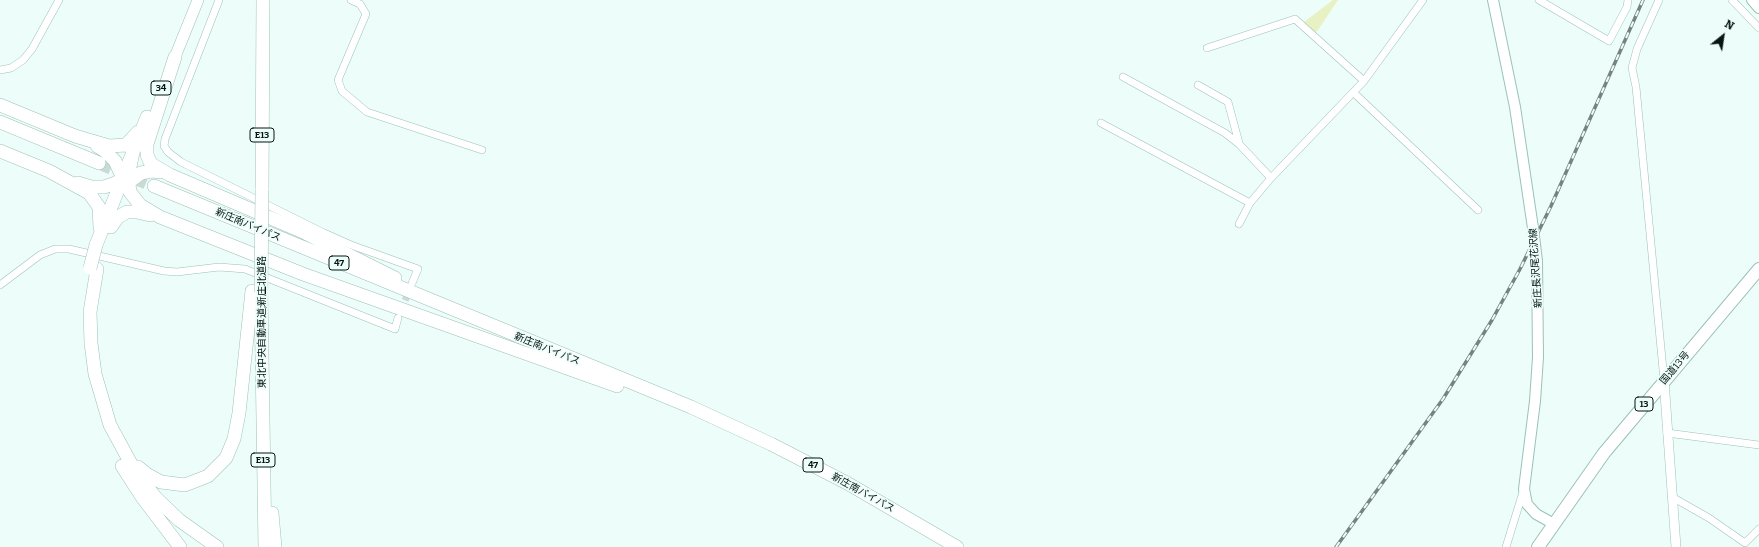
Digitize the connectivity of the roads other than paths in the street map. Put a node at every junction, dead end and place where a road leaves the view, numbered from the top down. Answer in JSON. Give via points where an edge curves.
{"nodes":[{"id":1,"x":59,"y":0,"type":"edge"},
{"id":2,"x":198,"y":0,"type":"edge"},
{"id":3,"x":219,"y":0,"type":"edge"},
{"id":4,"x":263,"y":0,"type":"edge"},
{"id":5,"x":351,"y":0,"type":"edge"},
{"id":6,"x":1423,"y":0,"type":"edge"},
{"id":7,"x":1493,"y":0,"type":"edge"},
{"id":8,"x":1539,"y":0,"type":"edge"},
{"id":9,"x":1628,"y":0,"type":"edge"},
{"id":10,"x":1659,"y":0,"type":"edge"},
{"id":11,"x":1732,"y":0,"type":"edge"},
{"id":12,"x":1752,"y":0,"type":"edge"},
{"id":13,"x":1759,"y":8,"type":"edge"},
{"id":14,"x":1759,"y":28,"type":"edge"},
{"id":15,"x":1208,"y":48,"type":"dead end"},
{"id":16,"x":175,"y":57,"type":"joint"},
{"id":17,"x":0,"y":70,"type":"edge"},
{"id":18,"x":1123,"y":77,"type":"dead end"},
{"id":19,"x":1364,"y":81,"type":"junction"},
{"id":20,"x":1198,"y":85,"type":"dead end"},
{"id":21,"x":1354,"y":93,"type":"junction"},
{"id":22,"x":0,"y":104,"type":"edge"},
{"id":23,"x":150,"y":120,"type":"junction"},
{"id":24,"x":0,"y":122,"type":"edge"},
{"id":25,"x":1100,"y":123,"type":"dead end"},
{"id":26,"x":75,"y":136,"type":"junction"},
{"id":27,"x":1239,"y":144,"type":"junction"},
{"id":28,"x":0,"y":150,"type":"edge"},
{"id":29,"x":482,"y":150,"type":"dead end"},
{"id":30,"x":99,"y":163,"type":"tunnel mouth"},
{"id":31,"x":49,"y":171,"type":"junction"},
{"id":32,"x":170,"y":175,"type":"junction"},
{"id":33,"x":1271,"y":178,"type":"junction"},
{"id":34,"x":125,"y":180,"type":"junction"},
{"id":35,"x":154,"y":186,"type":"tunnel mouth"},
{"id":36,"x":116,"y":203,"type":"junction"},
{"id":37,"x":1250,"y":203,"type":"junction"},
{"id":38,"x":1478,"y":210,"type":"dead end"},
{"id":39,"x":171,"y":222,"type":"junction"},
{"id":40,"x":1239,"y":224,"type":"dead end"},
{"id":41,"x":111,"y":227,"type":"junction"},
{"id":42,"x":100,"y":246,"type":"junction"},
{"id":43,"x":1759,"y":269,"type":"edge"},
{"id":44,"x":412,"y":283,"type":"tunnel mouth"},
{"id":45,"x":0,"y":284,"type":"edge"},
{"id":46,"x":257,"y":291,"type":"junction"},
{"id":47,"x":398,"y":318,"type":"tunnel mouth"},
{"id":48,"x":262,"y":372,"type":"junction"},
{"id":49,"x":1664,"y":380,"type":"junction"},
{"id":50,"x":690,"y":409,"type":"junction"},
{"id":51,"x":1667,"y":433,"type":"junction"},
{"id":52,"x":114,"y":441,"type":"junction"},
{"id":53,"x":1759,"y":445,"type":"edge"},
{"id":54,"x":1524,"y":489,"type":"junction"},
{"id":55,"x":1672,"y":497,"type":"junction"},
{"id":56,"x":1554,"y":524,"type":"junction"},
{"id":57,"x":1759,"y":529,"type":"edge"},
{"id":58,"x":930,"y":532,"type":"junction"},
{"id":59,"x":180,"y":547,"type":"edge"},
{"id":60,"x":205,"y":547,"type":"edge"},
{"id":61,"x":217,"y":547,"type":"edge"},
{"id":62,"x":265,"y":547,"type":"edge"},
{"id":63,"x":275,"y":547,"type":"edge"},
{"id":64,"x":950,"y":547,"type":"edge"},
{"id":65,"x":957,"y":547,"type":"edge"},
{"id":66,"x":1506,"y":547,"type":"edge"},
{"id":67,"x":1538,"y":547,"type":"edge"},
{"id":68,"x":1676,"y":547,"type":"edge"}],
"edges":[{"from":1,"to":17,"type":"street","via":[[32,49],[23,60],[11,68]]},
{"from":2,"to":16,"type":"main road","number":"34"},
{"from":3,"to":44,"type":"street","via":[[165,138],[164,146],[168,152],[182,162],[324,233],[418,269]]},
{"from":4,"to":46,"type":"highway","name":"東北中央自動車道;新庄北道路","number":"E13","bridge":true},
{"from":5,"to":29,"type":"street","via":[[360,4],[366,14],[338,80],[342,91],[367,112]]},
{"from":6,"to":19,"type":"street"},
{"from":7,"to":54,"type":"main road","name":"新庄長沢尾花沢線","bridge":true,"via":[[1515,107],[1539,288],[1537,372]]},
{"from":8,"to":9,"type":"street","via":[[1609,41],[1627,7]]},
{"from":10,"to":49,"type":"street","via":[[1637,49],[1632,68],[1636,87]]},
{"from":11,"to":14,"type":"street"},
{"from":12,"to":13,"type":"main road"},
{"from":15,"to":19,"type":"street","via":[[1295,20]]},
{"from":16,"to":23,"type":"highway","number":"34"},
{"from":18,"to":27,"type":"street","via":[[1225,133]]},
{"from":19,"to":21,"type":"street"},
{"from":20,"to":27,"type":"street","via":[[1228,102]]},
{"from":21,"to":33,"type":"street"},
{"from":21,"to":38,"type":"street"},
{"from":22,"to":26,"type":"highway"},
{"from":23,"to":26,"type":"highway","via":[[131,142],[121,146],[109,146]]},
{"from":23,"to":32,"type":"highway","via":[[148,159],[155,167]]},
{"from":23,"to":34,"type":"highway"},
{"from":24,"to":30,"type":"highway"},
{"from":25,"to":37,"type":"street"},
{"from":26,"to":34,"type":"highway","via":[[105,151],[115,161]]},
{"from":27,"to":33,"type":"street"},
{"from":28,"to":31,"type":"highway"},
{"from":31,"to":34,"type":"highway","via":[[91,187],[104,187]]},
{"from":31,"to":42,"type":"highway","via":[[84,190],[93,198],[99,207],[101,219]]},
{"from":32,"to":34,"type":"highway","via":[[147,171]]},
{"from":32,"to":50,"type":"highway","via":[[301,231],[428,293],[572,353]]},
{"from":33,"to":37,"type":"street"},
{"from":34,"to":36,"type":"highway"},
{"from":34,"to":39,"type":"highway","via":[[132,196],[140,205]]},
{"from":35,"to":50,"type":"highway","name":"新庄南バイパス","number":"47"},
{"from":36,"to":41,"type":"highway"},
{"from":36,"to":42,"type":"highway"},
{"from":37,"to":40,"type":"street"},
{"from":39,"to":41,"type":"highway","via":[[132,212],[118,217]]},
{"from":39,"to":50,"type":"highway","via":[[310,276]]},
{"from":41,"to":42,"type":"highway"},
{"from":42,"to":52,"type":"highway","via":[[94,268],[90,343],[99,391]]},
{"from":43,"to":49,"type":"highway","name":"国道13号","number":"13"},
{"from":45,"to":47,"type":"street","via":[[40,255],[55,249],[69,249],[164,271],[245,269],[395,329]]},
{"from":46,"to":48,"type":"highway","name":"東北中央自動車道;新庄北道路","number":"E13"},
{"from":46,"to":52,"type":"highway","via":[[237,427],[230,449],[221,465],[208,476],[193,483],[177,485],[161,482],[134,463]]},
{"from":48,"to":62,"type":"highway","name":"東北中央自動車道;新庄北道路","number":"E13"},
{"from":48,"to":63,"type":"highway"},
{"from":49,"to":51,"type":"street"},
{"from":49,"to":56,"type":"highway","name":"国道13号","number":"13","via":[[1604,453]]},
{"from":50,"to":58,"type":"highway","name":"新庄南バイパス","number":"47","via":[[808,467]]},
{"from":51,"to":53,"type":"street"},
{"from":51,"to":55,"type":"street"},
{"from":52,"to":59,"type":"highway","via":[[125,470]]},
{"from":52,"to":60,"type":"highway","via":[[126,469],[155,506]]},
{"from":52,"to":61,"type":"highway","via":[[156,498],[185,525]]},
{"from":54,"to":56,"type":"main road","name":"新庄長沢尾花沢線","via":[[1527,504],[1536,514]]},
{"from":54,"to":66,"type":"street"},
{"from":55,"to":57,"type":"street","via":[[1745,543]]},
{"from":55,"to":68,"type":"street"},
{"from":56,"to":67,"type":"highway","name":"国道13号","number":"13"},
{"from":58,"to":64,"type":"highway","number":"47"},
{"from":58,"to":65,"type":"highway","number":"47"}]}
